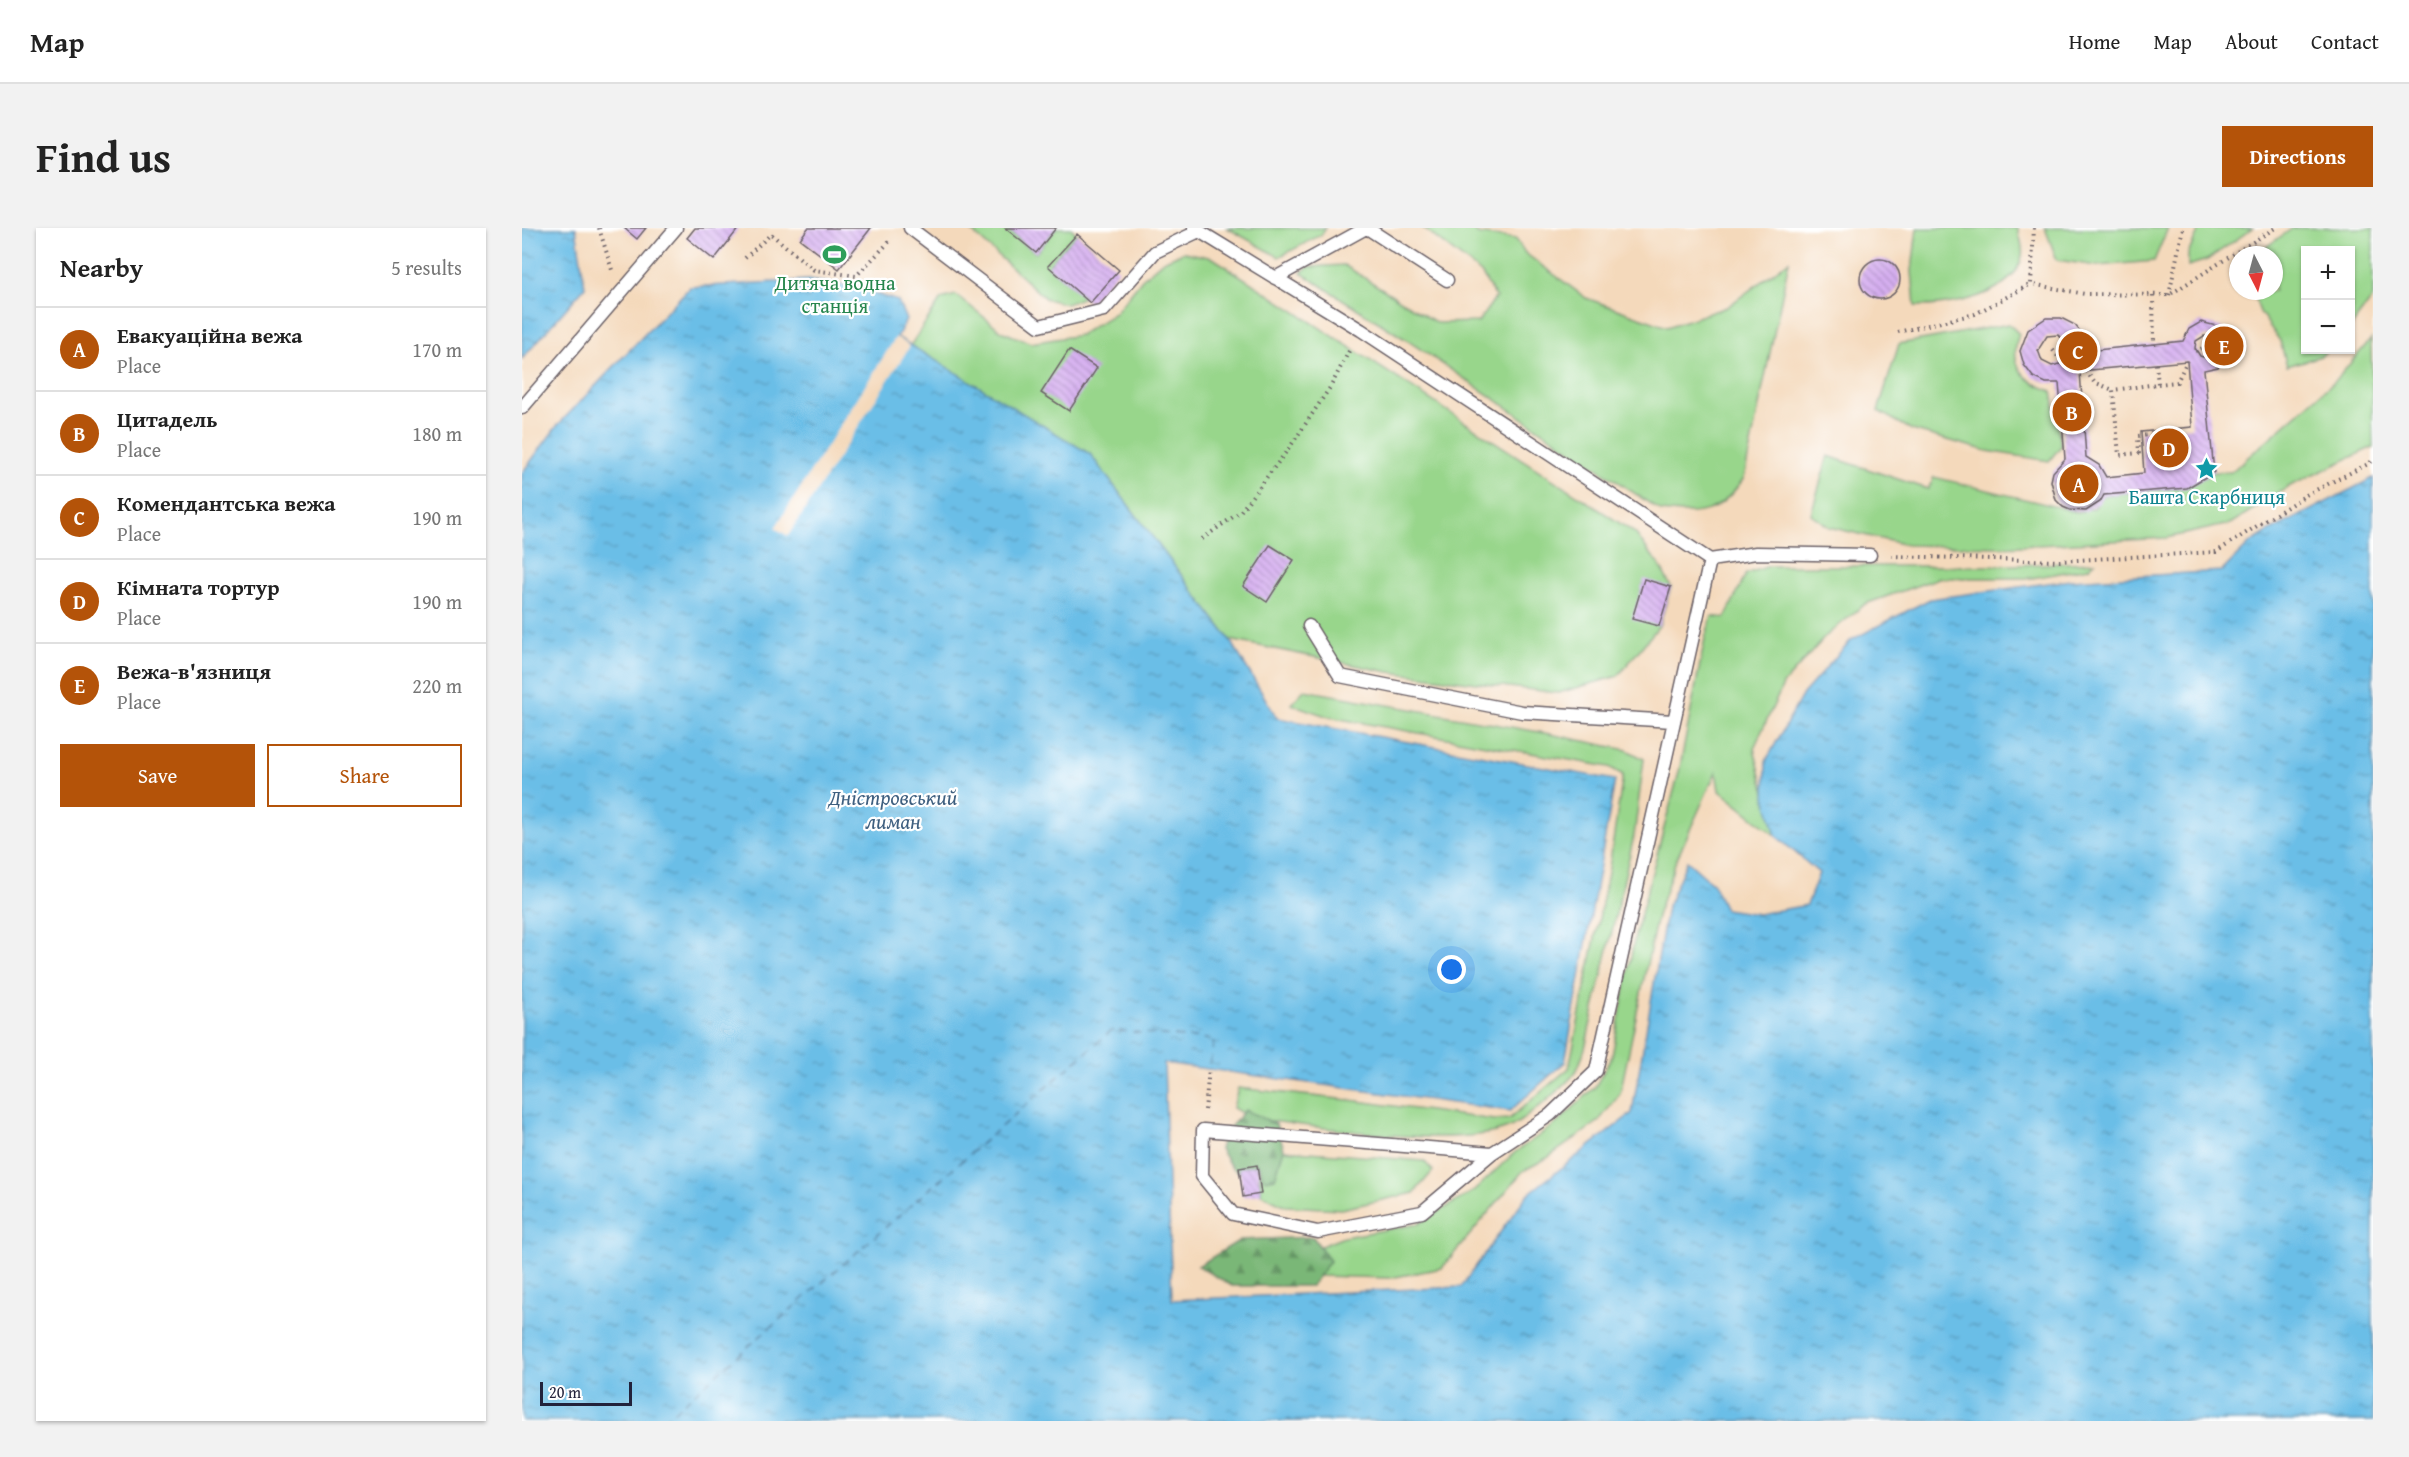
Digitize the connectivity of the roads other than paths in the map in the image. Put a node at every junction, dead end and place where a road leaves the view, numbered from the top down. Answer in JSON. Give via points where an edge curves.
{"nodes":[{"id":1,"x":676,"y":228,"type":"edge"},
{"id":2,"x":910,"y":228,"type":"edge"},
{"id":3,"x":1367,"y":228,"type":"edge"},
{"id":4,"x":1196,"y":230,"type":"edge"},
{"id":5,"x":1275,"y":278,"type":"junction"},
{"id":6,"x":1447,"y":280,"type":"dead end"},
{"id":7,"x":522,"y":408,"type":"edge"},
{"id":8,"x":1870,"y":555,"type":"road end"},
{"id":9,"x":1710,"y":560,"type":"junction"},
{"id":10,"x":1309,"y":626,"type":"dead end"},
{"id":11,"x":1672,"y":721,"type":"junction"},
{"id":12,"x":1491,"y":1153,"type":"junction"}],
"edges":[{"from":1,"to":7,"type":"lane"},
{"from":2,"to":4,"type":"lane","via":[[1039,326],[1104,310],[1155,252]]},
{"from":3,"to":5,"type":"lane"},
{"from":3,"to":6,"type":"lane"},
{"from":4,"to":5,"type":"lane"},
{"from":5,"to":9,"type":"lane","via":[[1361,330]]},
{"from":8,"to":9,"type":"lane","via":[[1756,553]]},
{"from":9,"to":11,"type":"lane"},
{"from":10,"to":11,"type":"lane","via":[[1340,676],[1522,712]]},
{"from":11,"to":12,"type":"lane","via":[[1596,1071],[1550,1115]]},
{"from":12,"to":12,"type":"lane","via":[[1422,1212],[1318,1232],[1233,1214],[1202,1176],[1203,1130]]}]}
